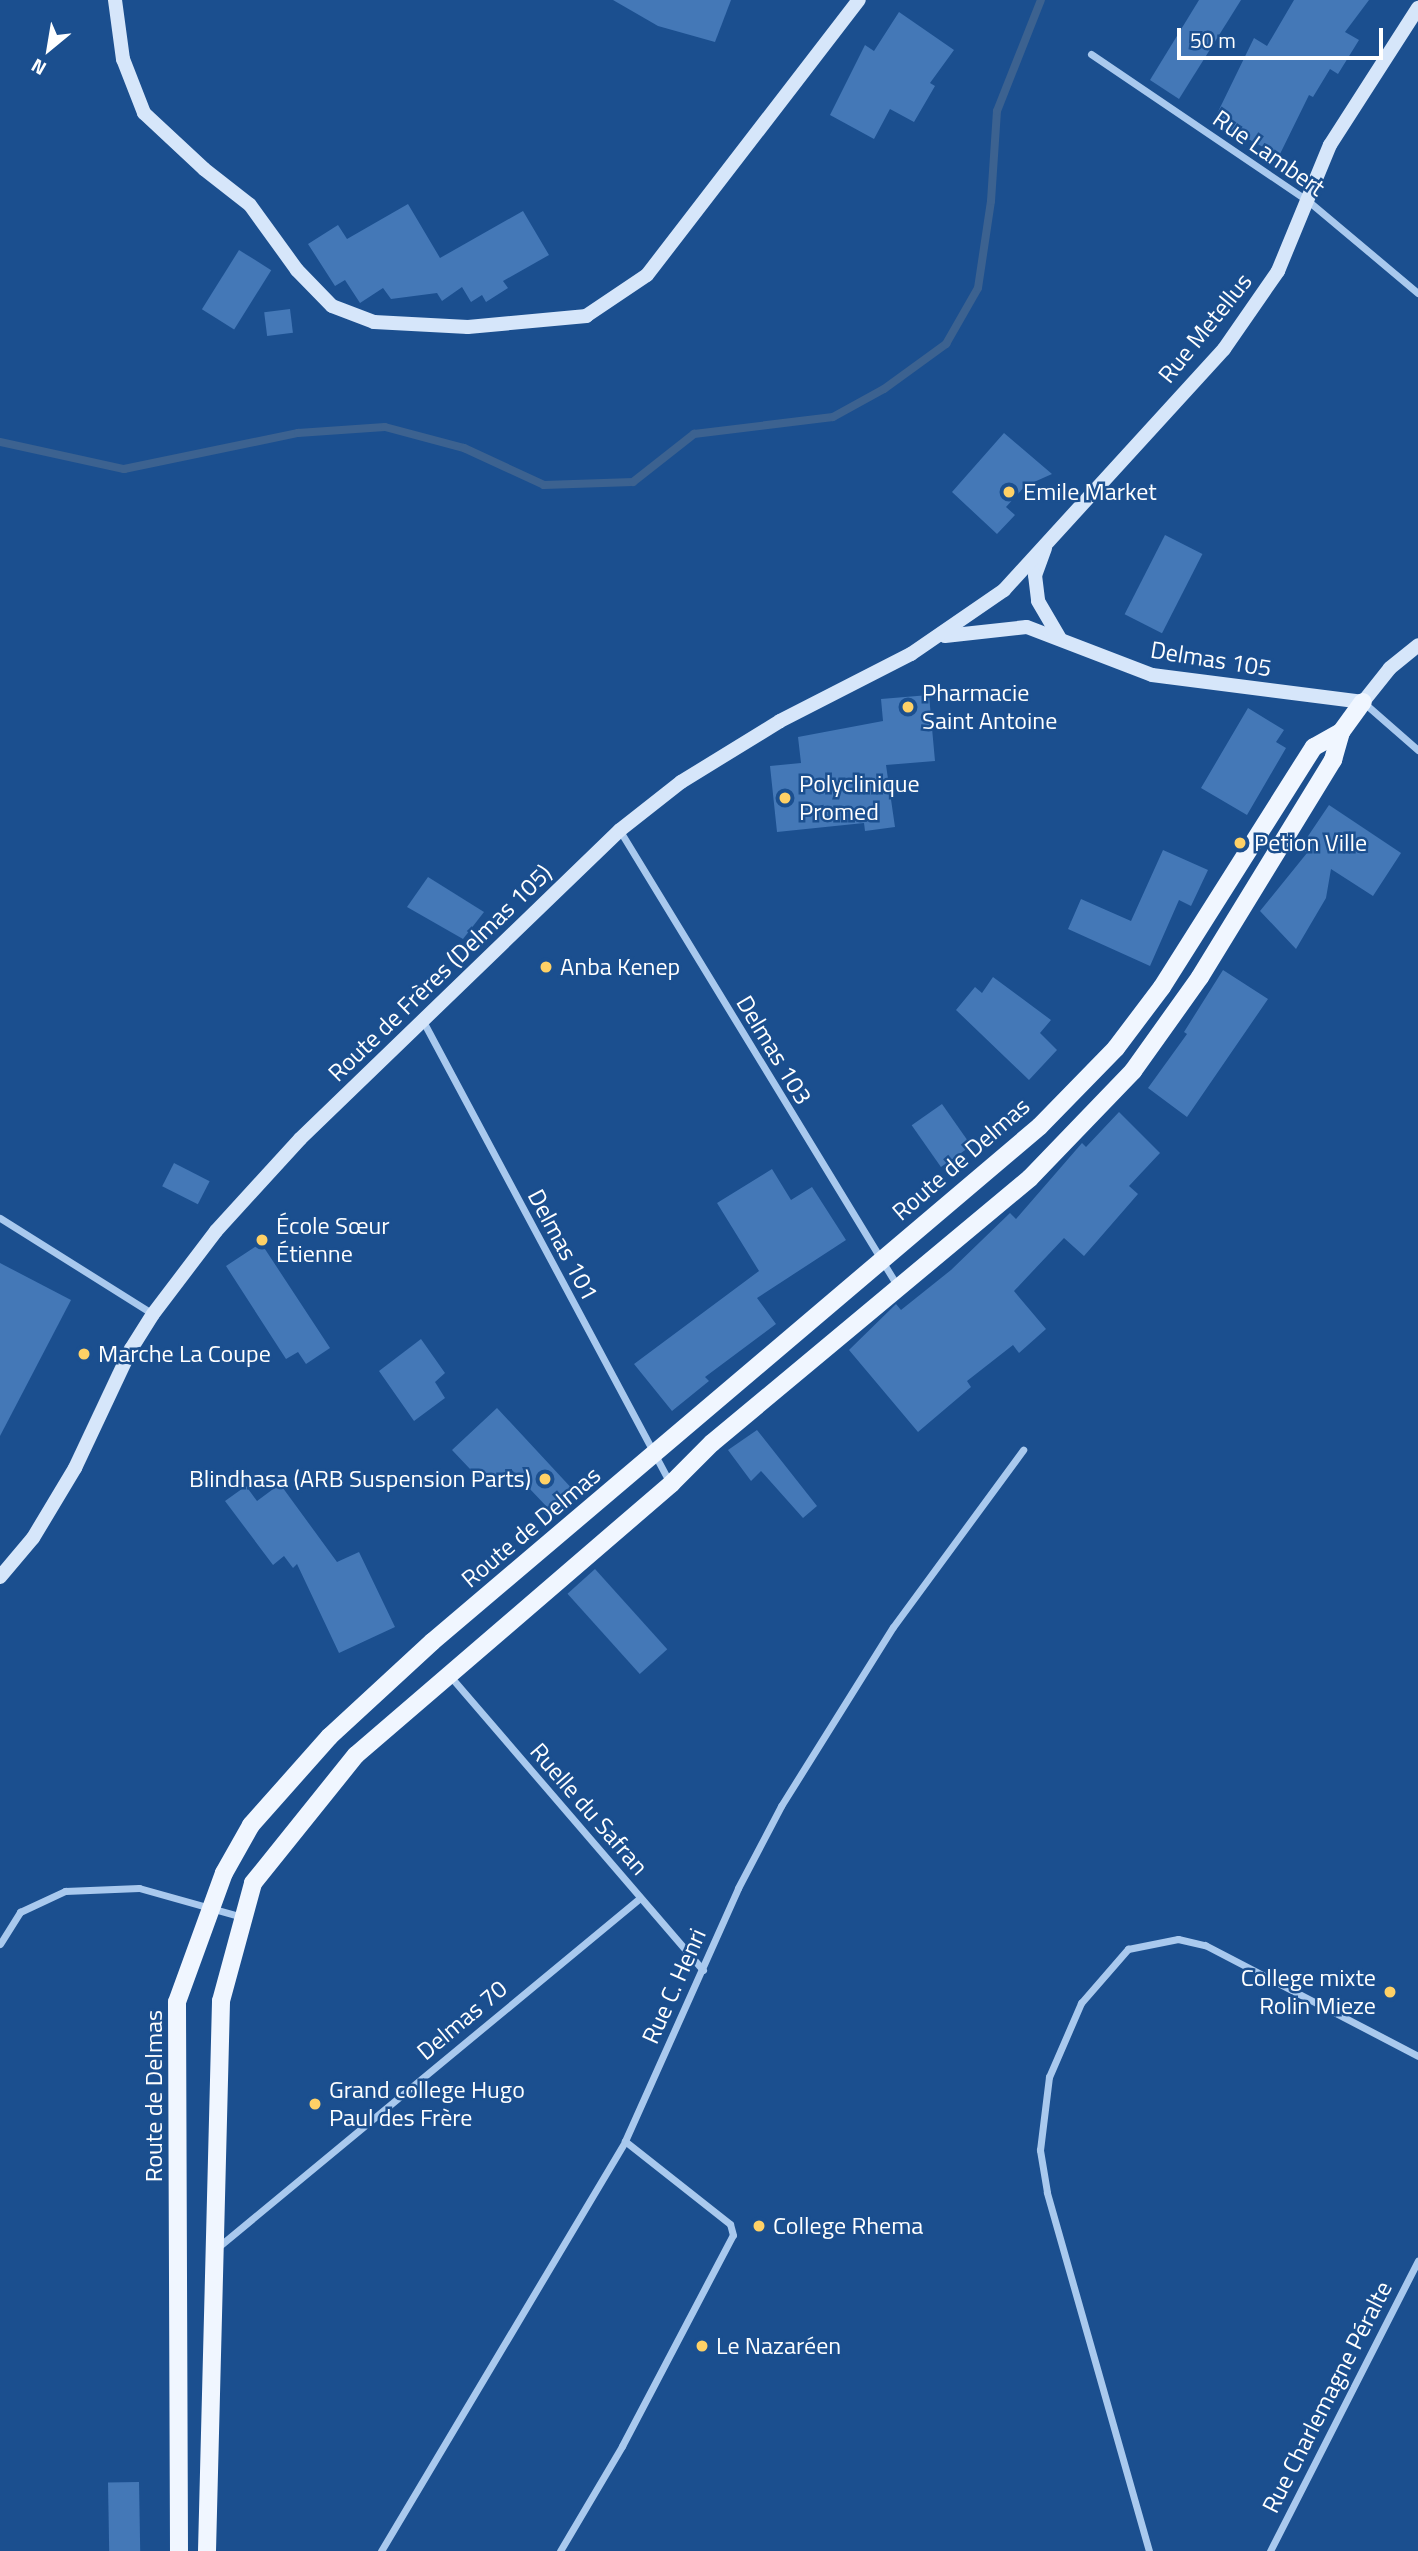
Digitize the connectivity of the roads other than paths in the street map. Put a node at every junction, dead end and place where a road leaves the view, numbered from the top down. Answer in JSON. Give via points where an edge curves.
{"nodes":[{"id":1,"x":115,"y":0,"type":"edge"},
{"id":2,"x":859,"y":0,"type":"edge"},
{"id":3,"x":1418,"y":8,"type":"edge"},
{"id":4,"x":1091,"y":54,"type":"dead end"},
{"id":5,"x":1307,"y":200,"type":"junction"},
{"id":6,"x":1418,"y":293,"type":"edge"},
{"id":7,"x":1048,"y":539,"type":"junction"},
{"id":8,"x":1059,"y":637,"type":"junction"},
{"id":9,"x":935,"y":638,"type":"junction"},
{"id":10,"x":1418,"y":645,"type":"edge"},
{"id":11,"x":1363,"y":702,"type":"junction"},
{"id":12,"x":1341,"y":732,"type":"junction"},
{"id":13,"x":1418,"y":750,"type":"edge"},
{"id":14,"x":620,"y":830,"type":"junction"},
{"id":15,"x":424,"y":1023,"type":"junction"},
{"id":16,"x":0,"y":1218,"type":"edge"},
{"id":17,"x":880,"y":1261,"type":"junction"},
{"id":18,"x":898,"y":1287,"type":"junction"},
{"id":19,"x":153,"y":1314,"type":"junction"},
{"id":20,"x":1023,"y":1450,"type":"dead end"},
{"id":21,"x":654,"y":1456,"type":"junction"},
{"id":22,"x":671,"y":1484,"type":"junction"},
{"id":23,"x":0,"y":1577,"type":"edge"},
{"id":24,"x":447,"y":1674,"type":"junction"},
{"id":25,"x":640,"y":1898,"type":"junction"},
{"id":26,"x":210,"y":1907,"type":"junction"},
{"id":27,"x":243,"y":1917,"type":"junction"},
{"id":28,"x":0,"y":1944,"type":"edge"},
{"id":29,"x":703,"y":1970,"type":"junction"},
{"id":30,"x":1418,"y":2056,"type":"edge"},
{"id":31,"x":625,"y":2141,"type":"junction"},
{"id":32,"x":211,"y":2252,"type":"junction"},
{"id":33,"x":1418,"y":2260,"type":"edge"},
{"id":34,"x":179,"y":2551,"type":"edge"},
{"id":35,"x":207,"y":2551,"type":"edge"},
{"id":36,"x":381,"y":2551,"type":"edge"},
{"id":37,"x":559,"y":2551,"type":"edge"},
{"id":38,"x":1149,"y":2551,"type":"edge"},
{"id":39,"x":1270,"y":2551,"type":"edge"}],
"edges":[{"from":1,"to":2,"type":"main road","via":[[123,59],[144,113],[250,205],[297,270],[332,306],[374,322],[468,327],[586,316],[647,275]]},
{"from":3,"to":5,"type":"main road","name":"Rue Metellus","via":[[1329,145]]},
{"from":4,"to":5,"type":"street","name":"Rue Lambert"},
{"from":5,"to":6,"type":"street","name":"Rue Lambert"},
{"from":5,"to":7,"type":"main road","name":"Rue Metellus","via":[[1278,271],[1255,311]]},
{"from":7,"to":8,"type":"main road","via":[[1035,575],[1038,601]]},
{"from":7,"to":9,"type":"main road","name":"Route de Frères (Delmas 105)","via":[[1004,590]]},
{"from":8,"to":9,"type":"main road","name":"Delmas 105","via":[[1027,627]]},
{"from":8,"to":11,"type":"main road","name":"Delmas 105","via":[[1152,675]]},
{"from":9,"to":14,"type":"main road","name":"Route de Frères (Delmas 105)","via":[[780,721],[681,782]]},
{"from":10,"to":11,"type":"main road","name":"Route de Delmas","via":[[1390,668]]},
{"from":11,"to":12,"type":"main road","name":"Route de Delmas"},
{"from":11,"to":13,"type":"street"},
{"from":12,"to":17,"type":"main road","name":"Route de Delmas","via":[[1314,747],[1162,987],[1116,1048],[1040,1126]]},
{"from":12,"to":18,"type":"main road","name":"Route de Delmas","via":[[1333,760],[1200,977],[1133,1071],[1030,1178]]},
{"from":14,"to":15,"type":"main road","name":"Route de Frères (Delmas 105)"},
{"from":14,"to":17,"type":"street","name":"Delmas 103"},
{"from":15,"to":19,"type":"main road","name":"Route de Frères (Delmas 105)","via":[[300,1139],[216,1231]]},
{"from":15,"to":21,"type":"street","name":"Delmas 101"},
{"from":16,"to":19,"type":"street"},
{"from":17,"to":18,"type":"street","name":"Delmas 103"},
{"from":17,"to":21,"type":"main road","name":"Route de Delmas"},
{"from":18,"to":22,"type":"main road","name":"Route de Delmas","via":[[712,1443]]},
{"from":19,"to":23,"type":"main road","name":"Route de Frères (Delmas 105)","via":[[131,1349],[75,1468],[33,1538]]},
{"from":20,"to":29,"type":"street","name":"Rue C. Henri","via":[[893,1627],[782,1806],[738,1888]]},
{"from":21,"to":22,"type":"street","name":"Delmas 101"},
{"from":21,"to":26,"type":"main road","name":"Route de Delmas","via":[[432,1642],[328,1737],[251,1825]]},
{"from":22,"to":24,"type":"main road","name":"Route de Delmas"},
{"from":24,"to":25,"type":"street","name":"Ruelle du Safran"},
{"from":24,"to":27,"type":"main road","name":"Route de Delmas","via":[[356,1755],[253,1883]]},
{"from":25,"to":29,"type":"street","name":"Ruelle du Safran"},
{"from":25,"to":32,"type":"street","name":"Delmas 70"},
{"from":26,"to":27,"type":"street"},
{"from":26,"to":28,"type":"street","via":[[139,1888],[65,1891],[19,1912]]},
{"from":26,"to":34,"type":"main road","name":"Route de Delmas","via":[[177,2002]]},
{"from":27,"to":32,"type":"main road","name":"Route de Delmas","via":[[221,2001]]},
{"from":29,"to":31,"type":"street","name":"Rue C. Henri"},
{"from":30,"to":38,"type":"street","via":[[1205,1945],[1178,1939],[1128,1950],[1081,2003],[1049,2077],[1040,2150],[1047,2192]]},
{"from":31,"to":36,"type":"street","name":"Rue C. Henri"},
{"from":31,"to":37,"type":"street","via":[[730,2224],[733,2235],[622,2446]]},
{"from":32,"to":35,"type":"main road","name":"Route de Delmas"},
{"from":33,"to":39,"type":"street","name":"Rue Charlemagne Péralte"}]}
